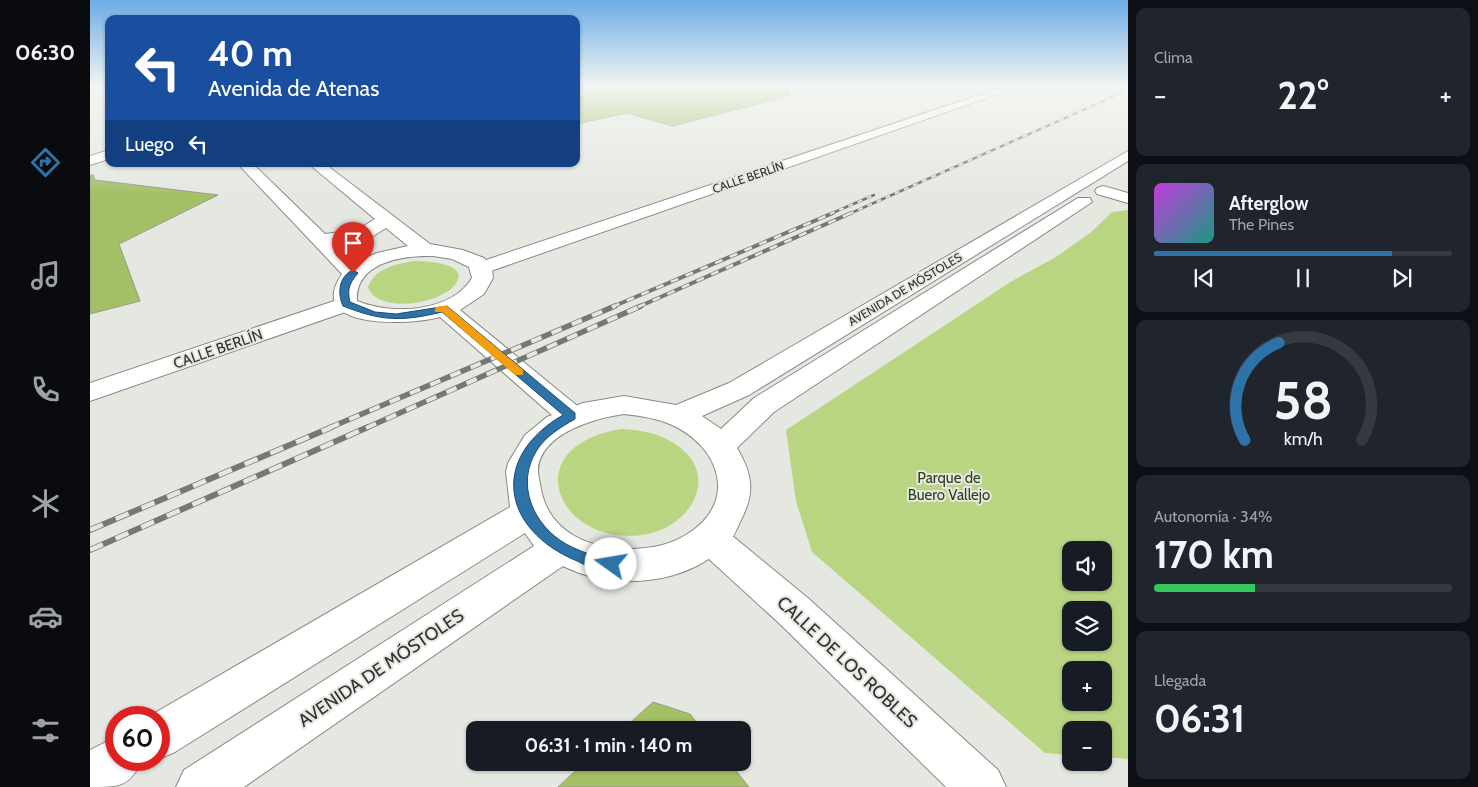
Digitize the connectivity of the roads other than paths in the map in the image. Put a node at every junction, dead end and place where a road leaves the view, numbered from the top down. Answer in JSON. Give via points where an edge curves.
{"nodes":[{"id":1,"x":870,"y":123,"type":"edge"},
{"id":2,"x":901,"y":123,"type":"edge"},
{"id":3,"x":105,"y":149,"type":"edge"},
{"id":4,"x":1128,"y":155,"type":"edge"},
{"id":5,"x":90,"y":161,"type":"edge"},
{"id":6,"x":248,"y":167,"type":"edge"},
{"id":7,"x":320,"y":167,"type":"edge"},
{"id":8,"x":1120,"y":180,"type":"dead end"},
{"id":9,"x":1103,"y":191,"type":"junction"},
{"id":10,"x":1128,"y":198,"type":"edge"},
{"id":11,"x":385,"y":220,"type":"junction"},
{"id":12,"x":320,"y":240,"type":"junction"},
{"id":13,"x":425,"y":250,"type":"junction"},
{"id":14,"x":486,"y":255,"type":"junction"},
{"id":15,"x":353,"y":273,"type":"junction"},
{"id":16,"x":346,"y":304,"type":"junction"},
{"id":17,"x":444,"y":308,"type":"junction"},
{"id":18,"x":90,"y":392,"type":"edge"},
{"id":19,"x":679,"y":415,"type":"junction"},
{"id":20,"x":571,"y":416,"type":"junction"},
{"id":21,"x":720,"y":446,"type":"junction"},
{"id":22,"x":528,"y":514,"type":"junction"},
{"id":23,"x":711,"y":539,"type":"junction"},
{"id":24,"x":561,"y":548,"type":"junction"},
{"id":25,"x":170,"y":729,"type":"edge"},
{"id":26,"x":105,"y":768,"type":"edge"},
{"id":27,"x":90,"y":777,"type":"edge"},
{"id":28,"x":201,"y":787,"type":"edge"},
{"id":29,"x":981,"y":787,"type":"edge"}],
"edges":[{"from":1,"to":14,"type":"street","name":"CALLE BERLÍN","via":[[750,161]]},
{"from":2,"to":14,"type":"street","name":"CALLE BERLÍN"},
{"from":3,"to":5,"type":"street"},
{"from":4,"to":19,"type":"street","name":"AVENIDA DE MÓSTOLES","via":[[739,389]]},
{"from":6,"to":12,"type":"street"},
{"from":7,"to":11,"type":"street"},
{"from":8,"to":9,"type":"street","name":"AVENIDA DE MÓSTOLES"},
{"from":9,"to":10,"type":"street"},
{"from":9,"to":21,"type":"street","name":"AVENIDA DE MÓSTOLES","via":[[764,405]]},
{"from":11,"to":12,"type":"street","via":[[361,236]]},
{"from":11,"to":13,"type":"street"},
{"from":12,"to":15,"type":"street"},
{"from":13,"to":14,"type":"street","via":[[461,254],[473,260]]},
{"from":13,"to":15,"type":"street","via":[[385,257]]},
{"from":14,"to":17,"type":"street","via":[[482,278],[476,289],[463,300]]},
{"from":15,"to":16,"type":"street","via":[[343,291]]},
{"from":16,"to":17,"type":"street","via":[[373,314],[396,317]]},
{"from":16,"to":18,"type":"street","name":"CALLE BERLÍN"},
{"from":17,"to":20,"type":"street"},
{"from":19,"to":20,"type":"street","via":[[652,407],[624,405],[596,408]]},
{"from":19,"to":21,"type":"street","via":[[702,429]]},
{"from":20,"to":22,"type":"street","via":[[549,429],[532,446],[522,467],[520,490]]},
{"from":21,"to":23,"type":"street","via":[[732,468],[736,492],[729,517]]},
{"from":22,"to":24,"type":"street","via":[[541,533]]},
{"from":22,"to":25,"type":"street"},
{"from":23,"to":24,"type":"street","via":[[679,558],[640,567],[597,563]]},
{"from":23,"to":29,"type":"street","name":"CALLE DE LOS ROBLES","via":[[795,612]]},
{"from":24,"to":28,"type":"street","name":"AVENIDA DE MÓSTOLES"},
{"from":26,"to":27,"type":"street"}]}
